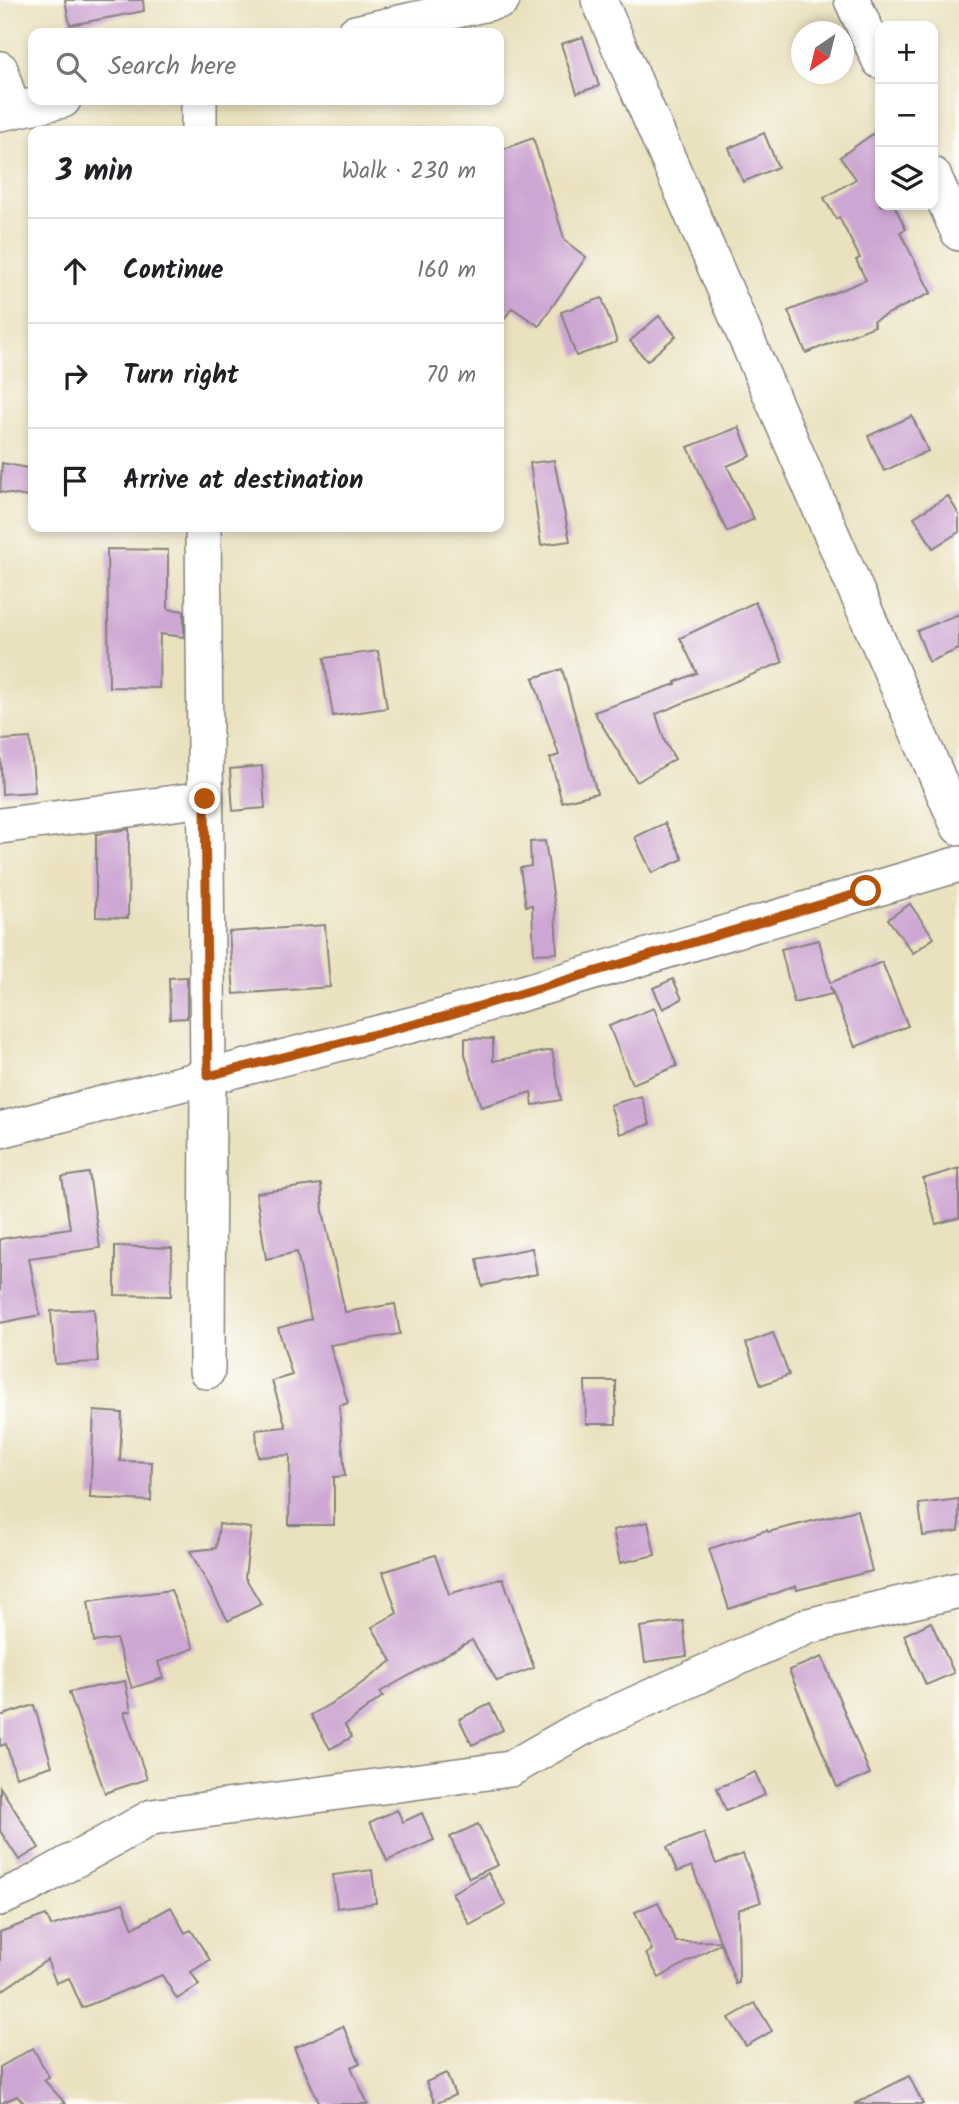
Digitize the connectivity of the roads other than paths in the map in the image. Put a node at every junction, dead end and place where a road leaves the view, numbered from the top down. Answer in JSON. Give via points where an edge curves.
{"nodes":[{"id":1,"x":599,"y":0,"type":"edge"},
{"id":2,"x":852,"y":0,"type":"edge"},
{"id":3,"x":483,"y":2,"type":"edge"},
{"id":4,"x":376,"y":28,"type":"edge"},
{"id":5,"x":875,"y":50,"type":"edge"},
{"id":6,"x":0,"y":69,"type":"edge"},
{"id":7,"x":39,"y":105,"type":"edge"},
{"id":8,"x":199,"y":105,"type":"edge"},
{"id":9,"x":6,"y":112,"type":"edge"},
{"id":10,"x":199,"y":126,"type":"edge"},
{"id":11,"x":938,"y":186,"type":"edge"},
{"id":12,"x":959,"y":233,"type":"edge"},
{"id":13,"x":203,"y":532,"type":"edge"},
{"id":14,"x":205,"y":799,"type":"junction"},
{"id":15,"x":0,"y":826,"type":"edge"},
{"id":16,"x":959,"y":827,"type":"edge"},
{"id":17,"x":959,"y":864,"type":"edge"},
{"id":18,"x":208,"y":1076,"type":"junction"},
{"id":19,"x":0,"y":1130,"type":"edge"},
{"id":20,"x":207,"y":1371,"type":"dead end"},
{"id":21,"x":959,"y":1590,"type":"edge"},
{"id":22,"x":0,"y":1898,"type":"edge"}],
"edges":[{"from":1,"to":16,"type":"street"},
{"from":2,"to":5,"type":"street"},
{"from":3,"to":4,"type":"street"},
{"from":6,"to":9,"type":"street"},
{"from":7,"to":9,"type":"street"},
{"from":8,"to":10,"type":"street"},
{"from":11,"to":12,"type":"street"},
{"from":13,"to":14,"type":"street"},
{"from":14,"to":15,"type":"street"},
{"from":14,"to":18,"type":"street"},
{"from":17,"to":18,"type":"street","via":[[442,1017]]},
{"from":18,"to":19,"type":"street"},
{"from":18,"to":20,"type":"street"},
{"from":21,"to":22,"type":"street","via":[[808,1626],[580,1729],[510,1769],[152,1816]]}]}
